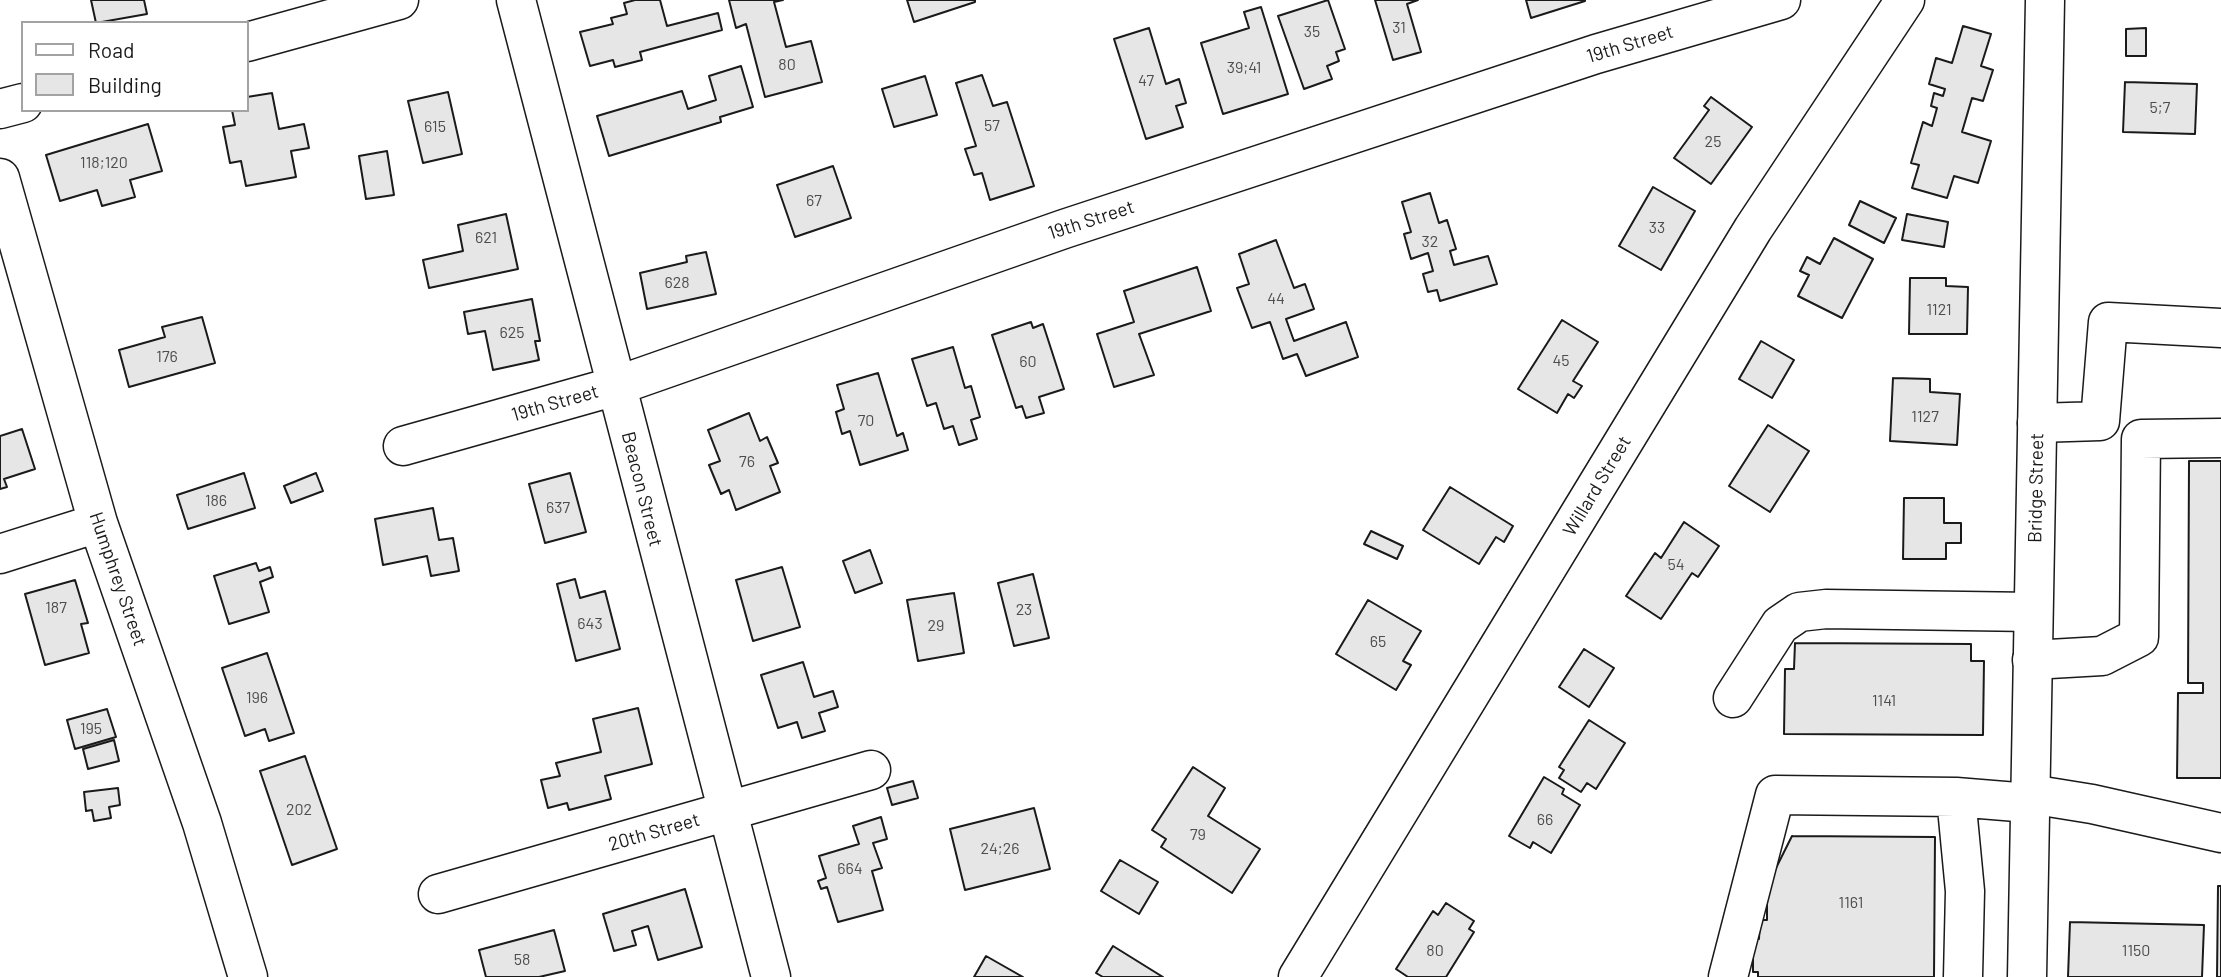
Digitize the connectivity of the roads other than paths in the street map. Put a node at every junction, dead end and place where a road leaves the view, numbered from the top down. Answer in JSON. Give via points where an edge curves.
{"nodes":[{"id":1,"x":399,"y":0,"type":"edge"},
{"id":2,"x":516,"y":0,"type":"edge"},
{"id":3,"x":1782,"y":0,"type":"edge"},
{"id":4,"x":1905,"y":0,"type":"edge"},
{"id":5,"x":2045,"y":0,"type":"edge"},
{"id":6,"x":248,"y":42,"type":"edge"},
{"id":7,"x":21,"y":104,"type":"edge"},
{"id":8,"x":0,"y":109,"type":"edge"},
{"id":9,"x":0,"y":178,"type":"edge"},
{"id":10,"x":2221,"y":328,"type":"edge"},
{"id":11,"x":616,"y":386,"type":"junction"},
{"id":12,"x":2100,"y":421,"type":"junction"},
{"id":13,"x":2037,"y":423,"type":"junction"},
{"id":14,"x":2221,"y":438,"type":"edge"},
{"id":15,"x":2141,"y":439,"type":"junction"},
{"id":16,"x":404,"y":446,"type":"dead end"},
{"id":17,"x":98,"y":523,"type":"junction"},
{"id":18,"x":0,"y":554,"type":"edge"},
{"id":19,"x":2033,"y":612,"type":"junction"},
{"id":20,"x":2032,"y":660,"type":"junction"},
{"id":21,"x":1733,"y":698,"type":"dead end"},
{"id":22,"x":871,"y":770,"type":"dead end"},
{"id":23,"x":1956,"y":797,"type":"junction"},
{"id":24,"x":2029,"y":799,"type":"junction"},
{"id":25,"x":727,"y":811,"type":"junction"},
{"id":26,"x":2221,"y":833,"type":"edge"},
{"id":27,"x":438,"y":894,"type":"dead end"},
{"id":28,"x":248,"y":977,"type":"edge"},
{"id":29,"x":771,"y":977,"type":"edge"},
{"id":30,"x":1298,"y":977,"type":"edge"},
{"id":31,"x":1728,"y":977,"type":"edge"},
{"id":32,"x":1963,"y":977,"type":"edge"},
{"id":33,"x":2027,"y":977,"type":"edge"}],
"edges":[{"from":1,"to":6,"type":"street"},
{"from":2,"to":11,"type":"street","name":"Beacon Street"},
{"from":3,"to":11,"type":"street","name":"19th Street","via":[[1596,54],[1090,220]]},
{"from":4,"to":30,"type":"street","name":"Willard Street","via":[[1753,229]]},
{"from":5,"to":13,"type":"street","name":"Bridge Street"},
{"from":7,"to":8,"type":"street"},
{"from":9,"to":17,"type":"street","name":"Humphrey Street"},
{"from":10,"to":12,"type":"street","via":[[2108,322]]},
{"from":11,"to":16,"type":"street","name":"19th Street"},
{"from":11,"to":25,"type":"street","name":"Beacon Street"},
{"from":12,"to":13,"type":"street"},
{"from":12,"to":15,"type":"street"},
{"from":13,"to":19,"type":"street","name":"Bridge Street"},
{"from":14,"to":15,"type":"street"},
{"from":15,"to":20,"type":"street","via":[[2139,636],[2102,656]]},
{"from":17,"to":18,"type":"street"},
{"from":17,"to":28,"type":"street","name":"Humphrey Street","via":[[202,823]]},
{"from":19,"to":20,"type":"street","name":"Bridge Street"},
{"from":19,"to":21,"type":"street","via":[[1799,612],[1780,625]]},
{"from":20,"to":24,"type":"street","name":"Bridge Street"},
{"from":22,"to":25,"type":"street","name":"20th Street"},
{"from":23,"to":24,"type":"street"},
{"from":23,"to":31,"type":"street","via":[[1774,795]]},
{"from":23,"to":32,"type":"street","via":[[1965,891]]},
{"from":24,"to":26,"type":"street","via":[[2092,804]]},
{"from":24,"to":33,"type":"street","name":"Bridge Street"},
{"from":25,"to":27,"type":"street","name":"20th Street"},
{"from":25,"to":29,"type":"street","name":"Beacon Street"}]}
